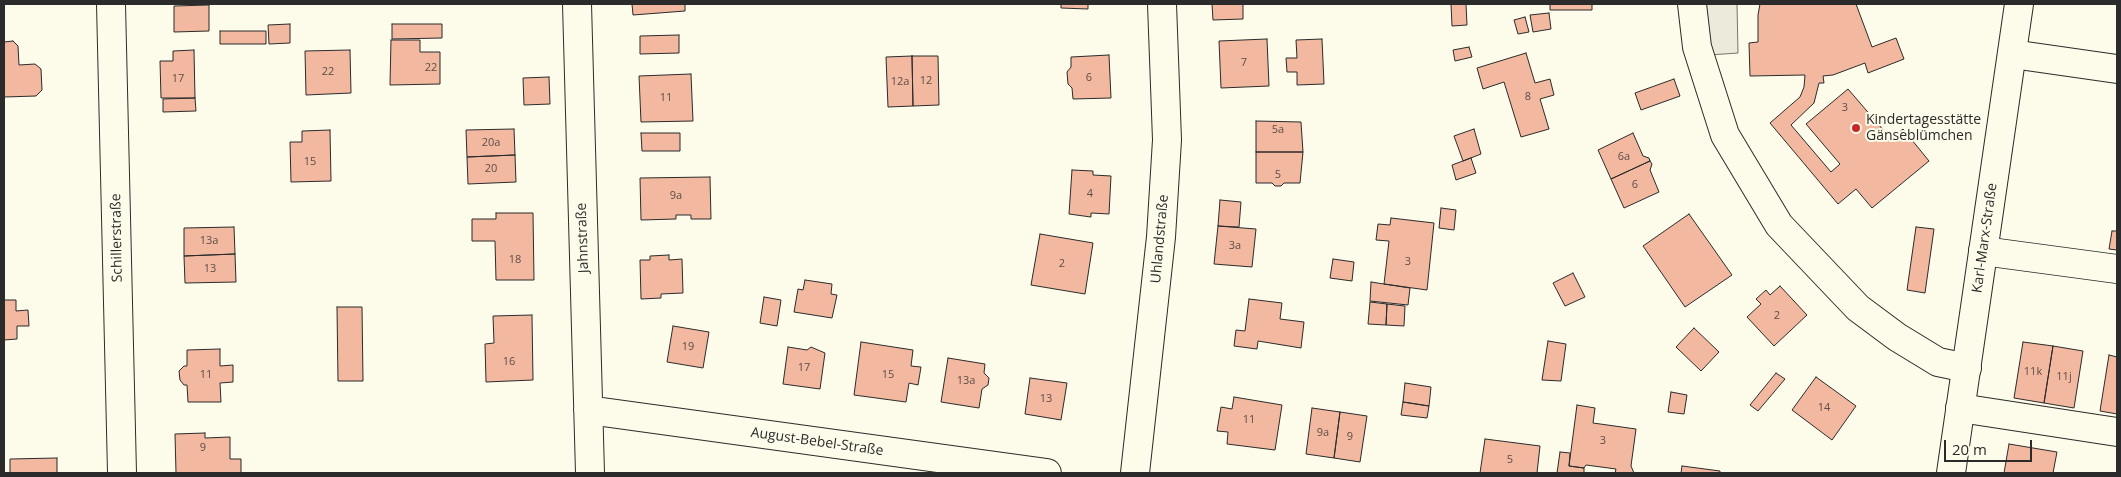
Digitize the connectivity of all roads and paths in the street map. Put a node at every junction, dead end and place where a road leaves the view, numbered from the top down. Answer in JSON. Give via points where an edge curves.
{"nodes":[{"id":1,"x":111,"y":4,"type":"edge"},
{"id":2,"x":577,"y":4,"type":"edge"},
{"id":3,"x":1162,"y":4,"type":"edge"},
{"id":4,"x":2019,"y":4,"type":"edge"},
{"id":5,"x":1697,"y":15,"type":"edge"},
{"id":6,"x":2012,"y":54,"type":"junction"},
{"id":7,"x":2117,"y":69,"type":"edge"},
{"id":8,"x":1983,"y":252,"type":"junction"},
{"id":9,"x":2117,"y":270,"type":"edge"},
{"id":10,"x":1967,"y":368,"type":"junction"},
{"id":11,"x":1960,"y":408,"type":"junction"},
{"id":12,"x":588,"y":410,"type":"junction"},
{"id":13,"x":2117,"y":432,"type":"edge"},
{"id":14,"x":122,"y":473,"type":"edge"},
{"id":15,"x":590,"y":473,"type":"edge"},
{"id":16,"x":1047,"y":473,"type":"edge"},
{"id":17,"x":1134,"y":473,"type":"edge"},
{"id":18,"x":1951,"y":473,"type":"edge"}],
"edges":[{"from":1,"to":14,"type":"street","name":"Schillerstraße"},
{"from":2,"to":12,"type":"street","name":"Jahnstraße"},
{"from":3,"to":17,"type":"street","name":"Uhlandstraße","via":[[1167,140],[1161,237]]},
{"from":4,"to":6,"type":"street","name":"Karl-Marx-Straße"},
{"from":5,"to":10,"type":"street","via":[[1697,47],[1726,135],[1779,225],[1858,308],[1938,362]]},
{"from":6,"to":7,"type":"street"},
{"from":6,"to":8,"type":"street","name":"Karl-Marx-Straße"},
{"from":8,"to":9,"type":"street"},
{"from":8,"to":10,"type":"street","name":"Karl-Marx-Straße"},
{"from":10,"to":11,"type":"street","name":"Karl-Marx-Straße"},
{"from":11,"to":13,"type":"street"},
{"from":11,"to":18,"type":"street","name":"Karl-Marx-Straße"},
{"from":12,"to":15,"type":"street","name":"Jahnstraße"},
{"from":12,"to":16,"type":"street","name":"August-Bebel-Straße"}]}
